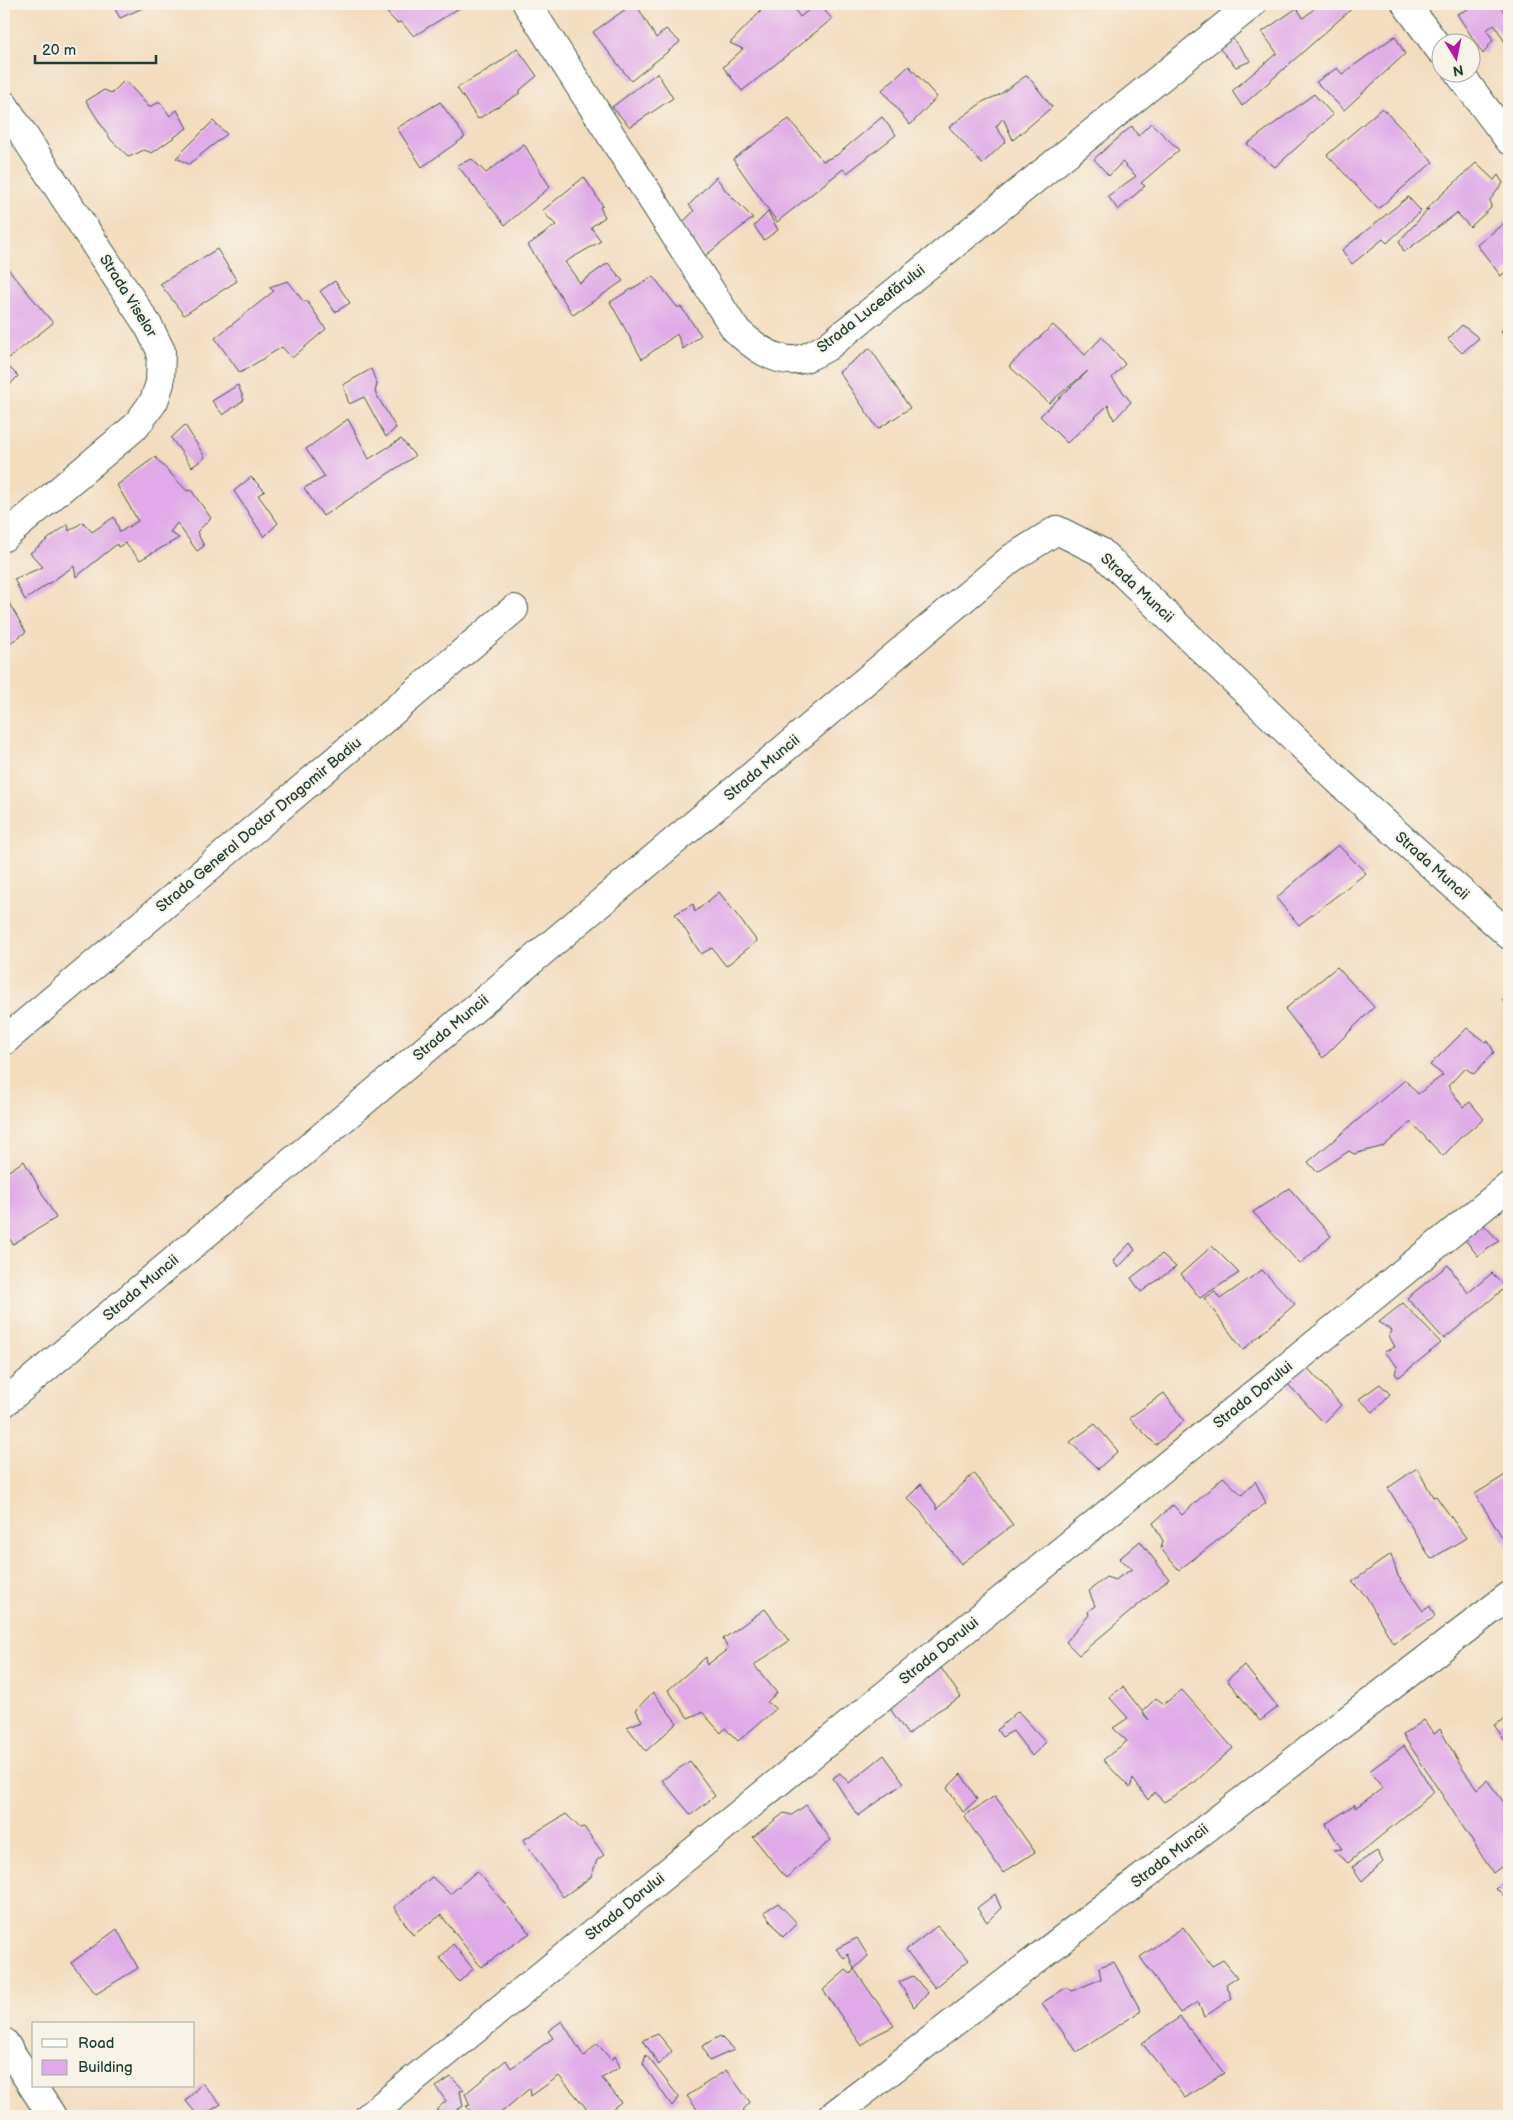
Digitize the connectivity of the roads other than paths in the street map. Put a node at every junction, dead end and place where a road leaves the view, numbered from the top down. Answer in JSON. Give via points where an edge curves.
{"nodes":[{"id":1,"x":527,"y":4,"type":"edge"},
{"id":2,"x":1252,"y":4,"type":"edge"},
{"id":3,"x":1406,"y":4,"type":"edge"},
{"id":4,"x":1430,"y":36,"type":"edge"},
{"id":5,"x":1466,"y":82,"type":"edge"},
{"id":6,"x":4,"y":105,"type":"edge"},
{"id":7,"x":1509,"y":140,"type":"edge"},
{"id":8,"x":4,"y":537,"type":"edge"},
{"id":9,"x":514,"y":609,"type":"dead end"},
{"id":10,"x":1509,"y":935,"type":"edge"},
{"id":11,"x":4,"y":1041,"type":"edge"},
{"id":12,"x":1509,"y":1186,"type":"edge"},
{"id":13,"x":4,"y":1403,"type":"edge"},
{"id":14,"x":1509,"y":1596,"type":"edge"},
{"id":15,"x":4,"y":2042,"type":"edge"},
{"id":16,"x":32,"y":2085,"type":"edge"},
{"id":17,"x":34,"y":2088,"type":"edge"},
{"id":18,"x":52,"y":2116,"type":"edge"},
{"id":19,"x":369,"y":2116,"type":"edge"},
{"id":20,"x":832,"y":2116,"type":"edge"}],
"edges":[{"from":1,"to":2,"type":"street","name":"Strada Luceafărului","via":[[735,329],[752,345],[777,358],[804,359],[827,347]]},
{"from":3,"to":4,"type":"street"},
{"from":5,"to":7,"type":"street"},
{"from":6,"to":8,"type":"street","name":"Strada Viselor","via":[[150,327],[161,351],[160,382],[154,402],[136,426]]},
{"from":9,"to":11,"type":"street","name":"Strada General Doctor Dragomir Badiu"},
{"from":10,"to":13,"type":"street","name":"Strada Muncii","via":[[1345,787],[1101,552],[1057,530],[1012,558]]},
{"from":12,"to":19,"type":"street","name":"Strada Dorului"},
{"from":14,"to":20,"type":"street","name":"Strada Muncii"},
{"from":15,"to":16,"type":"street"},
{"from":17,"to":18,"type":"street"}]}
